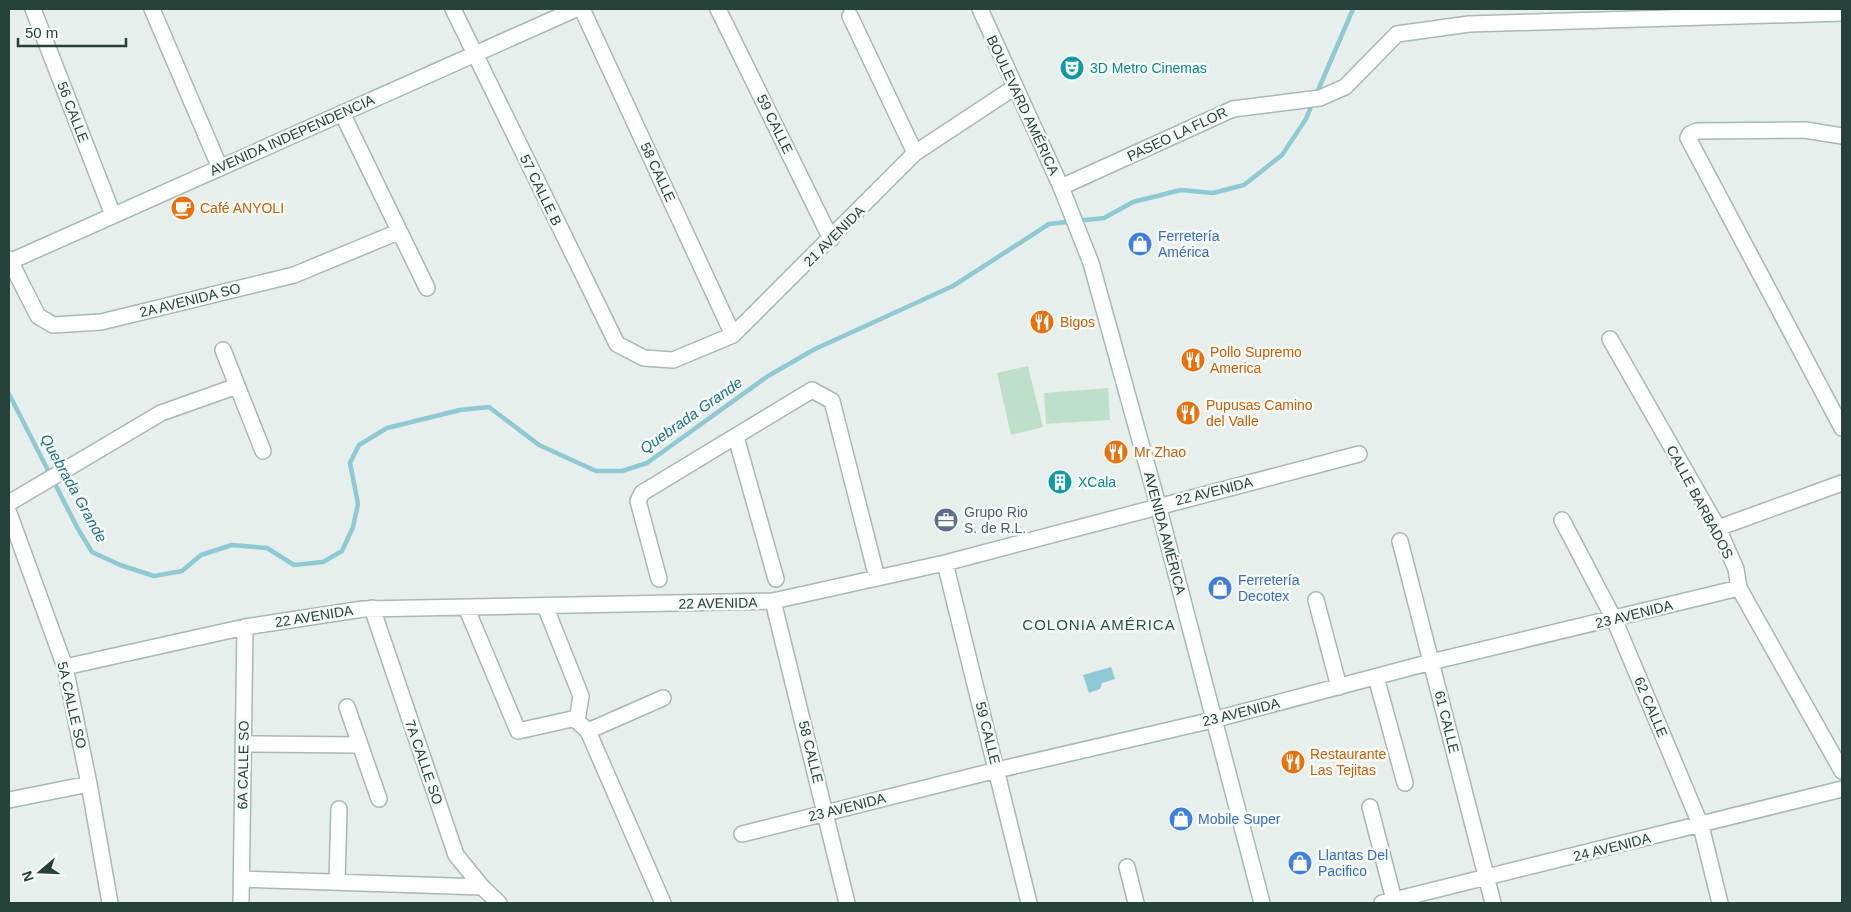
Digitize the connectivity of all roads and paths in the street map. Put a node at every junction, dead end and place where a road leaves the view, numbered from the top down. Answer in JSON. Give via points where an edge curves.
{"nodes":[{"id":1,"x":33,"y":9,"type":"edge"},
{"id":2,"x":152,"y":9,"type":"edge"},
{"id":3,"x":453,"y":9,"type":"edge"},
{"id":4,"x":576,"y":9,"type":"edge"},
{"id":5,"x":582,"y":9,"type":"edge"},
{"id":6,"x":718,"y":9,"type":"edge"},
{"id":7,"x":982,"y":10,"type":"edge"},
{"id":8,"x":1842,"y":13,"type":"edge"},
{"id":9,"x":850,"y":16,"type":"dead end"},
{"id":10,"x":474,"y":54,"type":"junction"},
{"id":11,"x":1014,"y":87,"type":"junction"},
{"id":12,"x":342,"y":113,"type":"junction"},
{"id":13,"x":1842,"y":136,"type":"edge"},
{"id":14,"x":915,"y":153,"type":"junction"},
{"id":15,"x":220,"y":168,"type":"junction"},
{"id":16,"x":1063,"y":191,"type":"junction"},
{"id":17,"x":113,"y":215,"type":"junction"},
{"id":18,"x":398,"y":232,"type":"junction"},
{"id":19,"x":831,"y":239,"type":"junction"},
{"id":20,"x":9,"y":261,"type":"edge"},
{"id":21,"x":427,"y":288,"type":"dead end"},
{"id":22,"x":733,"y":335,"type":"junction"},
{"id":23,"x":1610,"y":339,"type":"dead end"},
{"id":24,"x":223,"y":350,"type":"dead end"},
{"id":25,"x":644,"y":358,"type":"joint"},
{"id":26,"x":237,"y":386,"type":"junction"},
{"id":27,"x":1842,"y":428,"type":"edge"},
{"id":28,"x":736,"y":436,"type":"junction"},
{"id":29,"x":263,"y":451,"type":"dead end"},
{"id":30,"x":1359,"y":454,"type":"dead end"},
{"id":31,"x":1842,"y":483,"type":"edge"},
{"id":32,"x":9,"y":503,"type":"edge"},
{"id":33,"x":1158,"y":505,"type":"junction"},
{"id":34,"x":9,"y":514,"type":"edge"},
{"id":35,"x":1562,"y":520,"type":"dead end"},
{"id":36,"x":1718,"y":528,"type":"junction"},
{"id":37,"x":1400,"y":541,"type":"dead end"},
{"id":38,"x":945,"y":563,"type":"junction"},
{"id":39,"x":877,"y":578,"type":"junction"},
{"id":40,"x":659,"y":579,"type":"dead end"},
{"id":41,"x":776,"y":579,"type":"dead end"},
{"id":42,"x":1739,"y":588,"type":"junction"},
{"id":43,"x":1316,"y":600,"type":"dead end"},
{"id":44,"x":774,"y":601,"type":"junction"},
{"id":45,"x":545,"y":606,"type":"junction"},
{"id":46,"x":466,"y":607,"type":"junction"},
{"id":47,"x":372,"y":608,"type":"junction"},
{"id":48,"x":1614,"y":619,"type":"junction"},
{"id":49,"x":245,"y":627,"type":"junction"},
{"id":50,"x":1432,"y":662,"type":"junction"},
{"id":51,"x":65,"y":666,"type":"junction"},
{"id":52,"x":1376,"y":677,"type":"junction"},
{"id":53,"x":1339,"y":687,"type":"junction"},
{"id":54,"x":663,"y":698,"type":"dead end"},
{"id":55,"x":347,"y":707,"type":"dead end"},
{"id":56,"x":1213,"y":720,"type":"junction"},
{"id":57,"x":582,"y":726,"type":"junction"},
{"id":58,"x":244,"y":744,"type":"junction"},
{"id":59,"x":360,"y":745,"type":"junction"},
{"id":60,"x":997,"y":770,"type":"junction"},
{"id":61,"x":1842,"y":771,"type":"edge"},
{"id":62,"x":1405,"y":782,"type":"dead end"},
{"id":63,"x":89,"y":784,"type":"junction"},
{"id":64,"x":1842,"y":789,"type":"edge"},
{"id":65,"x":379,"y":799,"type":"dead end"},
{"id":66,"x":9,"y":800,"type":"edge"},
{"id":67,"x":1370,"y":807,"type":"dead end"},
{"id":68,"x":339,"y":809,"type":"dead end"},
{"id":69,"x":825,"y":813,"type":"junction"},
{"id":70,"x":1701,"y":826,"type":"junction"},
{"id":71,"x":742,"y":834,"type":"dead end"},
{"id":72,"x":1128,"y":867,"type":"dead end"},
{"id":73,"x":1486,"y":878,"type":"junction"},
{"id":74,"x":242,"y":879,"type":"junction"},
{"id":75,"x":338,"y":882,"type":"junction"},
{"id":76,"x":482,"y":887,"type":"junction"},
{"id":77,"x":1388,"y":902,"type":"edge"},
{"id":78,"x":110,"y":903,"type":"edge"},
{"id":79,"x":241,"y":903,"type":"edge"},
{"id":80,"x":499,"y":903,"type":"edge"},
{"id":81,"x":663,"y":903,"type":"edge"},
{"id":82,"x":847,"y":903,"type":"edge"},
{"id":83,"x":1030,"y":903,"type":"edge"},
{"id":84,"x":1136,"y":903,"type":"edge"},
{"id":85,"x":1262,"y":903,"type":"edge"},
{"id":86,"x":1493,"y":903,"type":"edge"},
{"id":87,"x":1720,"y":903,"type":"edge"}],
"edges":[{"from":1,"to":17,"type":"street","name":"56 CALLE"},
{"from":2,"to":15,"type":"street"},
{"from":3,"to":10,"type":"street","name":"57 CALLE B"},
{"from":4,"to":10,"type":"street","name":"AVENIDA INDEPENDENCIA"},
{"from":5,"to":22,"type":"street","name":"58 CALLE"},
{"from":6,"to":19,"type":"street","name":"59 CALLE"},
{"from":7,"to":11,"type":"street","name":"BOULEVARD AMÉRICA"},
{"from":8,"to":16,"type":"street","name":"PASEO LA FLOR","via":[[1469,24],[1397,34],[1345,87],[1320,98],[1233,109]]},
{"from":9,"to":14,"type":"street"},
{"from":10,"to":12,"type":"street","name":"AVENIDA INDEPENDENCIA"},
{"from":10,"to":25,"type":"street","name":"57 CALLE B","via":[[617,344]]},
{"from":11,"to":14,"type":"street","name":"21 AVENIDA"},
{"from":11,"to":16,"type":"street","name":"BOULEVARD AMÉRICA"},
{"from":12,"to":15,"type":"street","name":"AVENIDA INDEPENDENCIA"},
{"from":12,"to":18,"type":"street"},
{"from":13,"to":27,"type":"street","via":[[1805,130],[1697,131],[1688,138]]},
{"from":14,"to":19,"type":"street","name":"21 AVENIDA"},
{"from":15,"to":17,"type":"street","name":"AVENIDA INDEPENDENCIA"},
{"from":16,"to":33,"type":"street","name":"AVENIDA AMÉRICA","via":[[1091,263]]},
{"from":17,"to":20,"type":"street","name":"AVENIDA INDEPENDENCIA"},
{"from":18,"to":20,"type":"street","name":"2A AVENIDA SO","via":[[294,275],[101,322],[53,325],[38,316]]},
{"from":18,"to":21,"type":"street"},
{"from":19,"to":22,"type":"street","name":"21 AVENIDA"},
{"from":22,"to":25,"type":"street","name":"21 AVENIDA","via":[[673,360]]},
{"from":23,"to":36,"type":"street","name":"CALLE BARBADOS"},
{"from":24,"to":26,"type":"street"},
{"from":26,"to":29,"type":"street"},
{"from":26,"to":32,"type":"street","via":[[161,413]]},
{"from":28,"to":39,"type":"street","via":[[812,390],[832,401]]},
{"from":28,"to":40,"type":"street","via":[[642,493],[638,501]]},
{"from":28,"to":41,"type":"street"},
{"from":30,"to":33,"type":"street","name":"22 AVENIDA"},
{"from":31,"to":36,"type":"street"},
{"from":33,"to":38,"type":"street","name":"22 AVENIDA"},
{"from":33,"to":56,"type":"street","name":"AVENIDA AMÉRICA"},
{"from":34,"to":51,"type":"street","name":"5A CALLE SO"},
{"from":35,"to":48,"type":"street","name":"62 CALLE"},
{"from":36,"to":42,"type":"street","name":"CALLE BARBADOS","via":[[1736,569]]},
{"from":37,"to":50,"type":"street","name":"61 CALLE"},
{"from":38,"to":39,"type":"street","name":"22 AVENIDA"},
{"from":38,"to":60,"type":"street","name":"59 CALLE"},
{"from":39,"to":44,"type":"street","name":"22 AVENIDA"},
{"from":42,"to":48,"type":"street","name":"23 AVENIDA"},
{"from":42,"to":61,"type":"street","name":"CALLE BARBADOS"},
{"from":43,"to":53,"type":"street"},
{"from":44,"to":45,"type":"street","name":"22 AVENIDA"},
{"from":44,"to":69,"type":"street","name":"58 CALLE"},
{"from":45,"to":46,"type":"street","name":"22 AVENIDA"},
{"from":45,"to":57,"type":"street","via":[[581,696]]},
{"from":46,"to":47,"type":"street","name":"22 AVENIDA"},
{"from":46,"to":57,"type":"street","via":[[518,731],[572,719]]},
{"from":47,"to":49,"type":"street","name":"22 AVENIDA"},
{"from":47,"to":76,"type":"street","name":"7A CALLE SO","via":[[456,855]]},
{"from":48,"to":50,"type":"street","name":"23 AVENIDA"},
{"from":48,"to":70,"type":"street","name":"62 CALLE"},
{"from":49,"to":51,"type":"street","name":"22 AVENIDA"},
{"from":49,"to":58,"type":"street","name":"6A CALLE SO"},
{"from":50,"to":52,"type":"street","name":"23 AVENIDA"},
{"from":50,"to":73,"type":"street","name":"61 CALLE"},
{"from":51,"to":63,"type":"street","name":"5A CALLE SO"},
{"from":52,"to":53,"type":"street","name":"23 AVENIDA"},
{"from":52,"to":62,"type":"street"},
{"from":53,"to":56,"type":"street","name":"23 AVENIDA"},
{"from":54,"to":57,"type":"street"},
{"from":55,"to":59,"type":"street"},
{"from":56,"to":60,"type":"street","name":"23 AVENIDA"},
{"from":56,"to":85,"type":"street","name":"AVENIDA AMÉRICA"},
{"from":57,"to":81,"type":"street"},
{"from":58,"to":59,"type":"street"},
{"from":58,"to":74,"type":"street","name":"6A CALLE SO"},
{"from":59,"to":65,"type":"street"},
{"from":60,"to":69,"type":"street","name":"23 AVENIDA"},
{"from":60,"to":83,"type":"street","name":"59 CALLE"},
{"from":63,"to":66,"type":"street"},
{"from":63,"to":78,"type":"street","name":"5A CALLE SO"},
{"from":64,"to":70,"type":"street","name":"24 AVENIDA"},
{"from":67,"to":77,"type":"street"},
{"from":68,"to":75,"type":"street"},
{"from":69,"to":71,"type":"street","name":"23 AVENIDA"},
{"from":69,"to":82,"type":"street","name":"58 CALLE"},
{"from":70,"to":73,"type":"street","name":"24 AVENIDA"},
{"from":70,"to":87,"type":"street","name":"62 CALLE"},
{"from":72,"to":84,"type":"street"},
{"from":73,"to":77,"type":"street","name":"24 AVENIDA"},
{"from":73,"to":86,"type":"street","name":"61 CALLE"},
{"from":74,"to":75,"type":"street"},
{"from":74,"to":79,"type":"street","name":"6A CALLE SO"},
{"from":75,"to":76,"type":"street"},
{"from":76,"to":80,"type":"street","name":"7A CALLE SO"}]}
